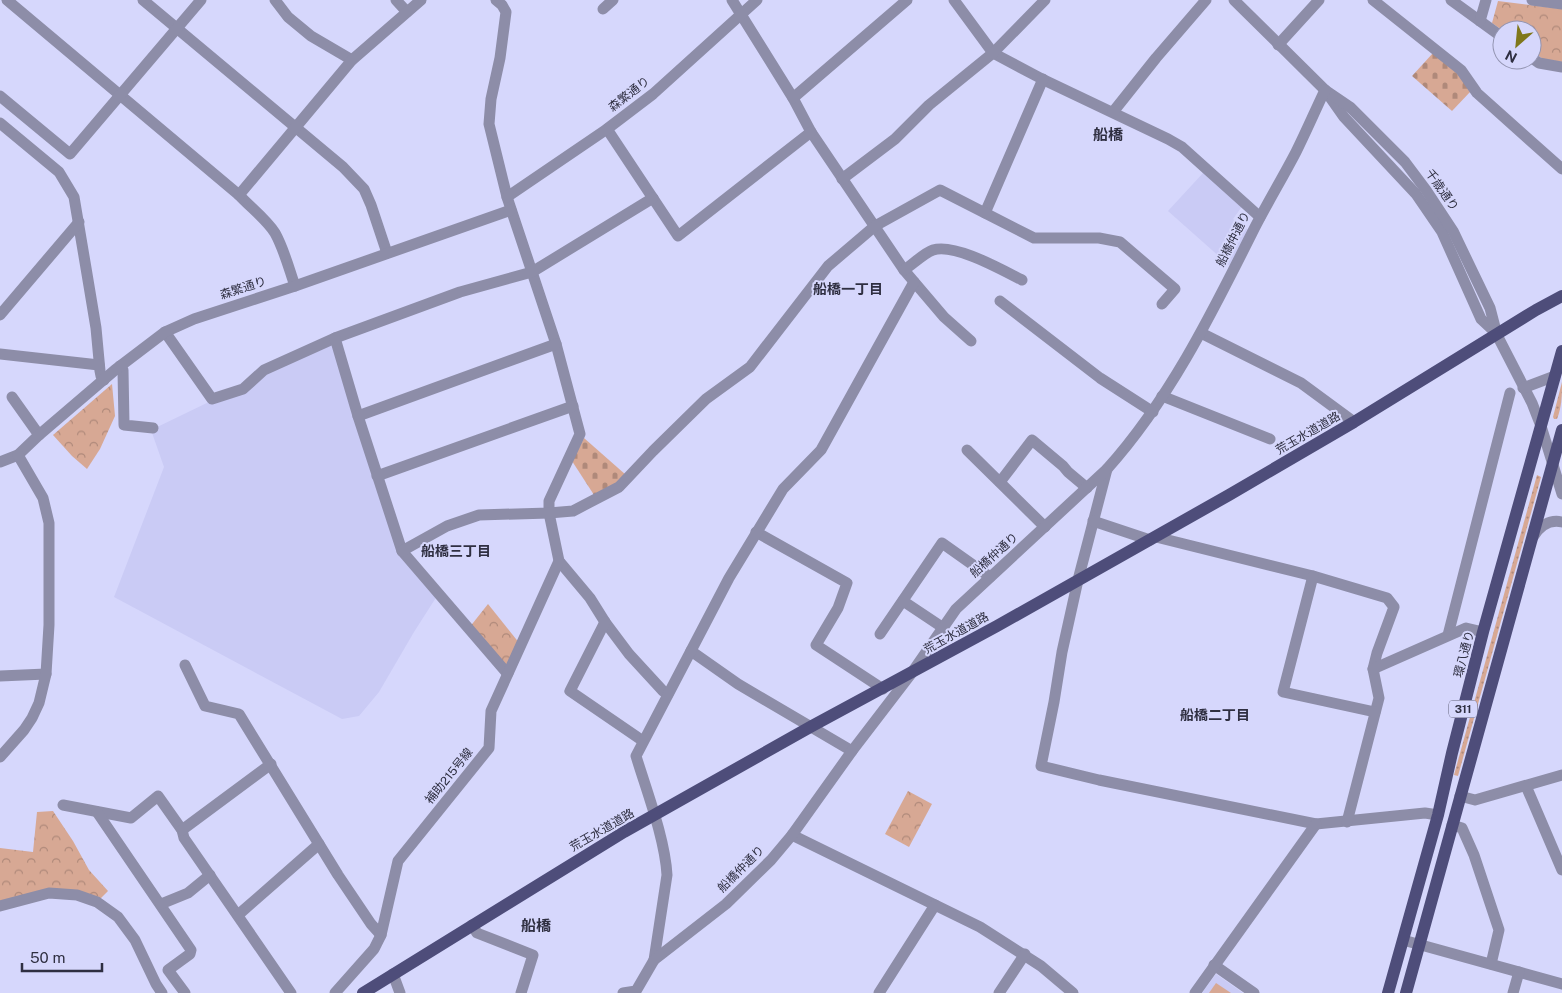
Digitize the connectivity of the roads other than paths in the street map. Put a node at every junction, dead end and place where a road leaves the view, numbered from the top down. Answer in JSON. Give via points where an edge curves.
{"nodes":[{"id":1,"x":7,"y":0,"type":"edge"},
{"id":2,"x":143,"y":0,"type":"edge"},
{"id":3,"x":201,"y":0,"type":"edge"},
{"id":4,"x":275,"y":0,"type":"edge"},
{"id":5,"x":396,"y":0,"type":"edge"},
{"id":6,"x":421,"y":0,"type":"edge"},
{"id":7,"x":496,"y":0,"type":"edge"},
{"id":8,"x":613,"y":0,"type":"edge"},
{"id":9,"x":732,"y":0,"type":"edge"},
{"id":10,"x":757,"y":0,"type":"edge"},
{"id":11,"x":907,"y":0,"type":"edge"},
{"id":12,"x":954,"y":0,"type":"edge"},
{"id":13,"x":1045,"y":0,"type":"edge"},
{"id":14,"x":1206,"y":0,"type":"edge"},
{"id":15,"x":1234,"y":0,"type":"edge"},
{"id":16,"x":1319,"y":0,"type":"edge"},
{"id":17,"x":1373,"y":0,"type":"edge"},
{"id":18,"x":1450,"y":0,"type":"edge"},
{"id":19,"x":1486,"y":0,"type":"edge"},
{"id":20,"x":1532,"y":0,"type":"edge"},
{"id":21,"x":1562,"y":4,"type":"edge"},
{"id":22,"x":603,"y":9,"type":"dead end"},
{"id":23,"x":407,"y":12,"type":"junction"},
{"id":24,"x":741,"y":14,"type":"junction"},
{"id":25,"x":1480,"y":21,"type":"junction"},
{"id":26,"x":178,"y":29,"type":"junction"},
{"id":27,"x":1492,"y":30,"type":"edge"},
{"id":28,"x":1278,"y":45,"type":"junction"},
{"id":29,"x":993,"y":54,"type":"junction"},
{"id":30,"x":352,"y":60,"type":"junction"},
{"id":31,"x":1542,"y":63,"type":"edge"},
{"id":32,"x":1562,"y":66,"type":"edge"},
{"id":33,"x":1043,"y":79,"type":"junction"},
{"id":34,"x":1325,"y":90,"type":"junction"},
{"id":35,"x":121,"y":95,"type":"junction"},
{"id":36,"x":0,"y":96,"type":"edge"},
{"id":37,"x":793,"y":98,"type":"junction"},
{"id":38,"x":1113,"y":112,"type":"junction"},
{"id":39,"x":0,"y":123,"type":"edge"},
{"id":40,"x":295,"y":128,"type":"junction"},
{"id":41,"x":607,"y":129,"type":"junction"},
{"id":42,"x":811,"y":132,"type":"junction"},
{"id":43,"x":1562,"y":170,"type":"edge"},
{"id":44,"x":842,"y":179,"type":"junction"},
{"id":45,"x":239,"y":195,"type":"junction"},
{"id":46,"x":507,"y":197,"type":"junction"},
{"id":47,"x":652,"y":198,"type":"junction"},
{"id":48,"x":511,"y":210,"type":"junction"},
{"id":49,"x":985,"y":214,"type":"junction"},
{"id":50,"x":1260,"y":217,"type":"junction"},
{"id":51,"x":79,"y":222,"type":"junction"},
{"id":52,"x":874,"y":226,"type":"junction"},
{"id":53,"x":387,"y":254,"type":"junction"},
{"id":54,"x":904,"y":270,"type":"junction"},
{"id":55,"x":532,"y":272,"type":"junction"},
{"id":56,"x":1022,"y":280,"type":"dead end"},
{"id":57,"x":914,"y":282,"type":"junction"},
{"id":58,"x":295,"y":286,"type":"junction"},
{"id":59,"x":1562,"y":296,"type":"edge"},
{"id":60,"x":1000,"y":300,"type":"dead end"},
{"id":61,"x":1162,"y":304,"type":"dead end"},
{"id":62,"x":0,"y":315,"type":"edge"},
{"id":63,"x":165,"y":332,"type":"junction"},
{"id":64,"x":1202,"y":332,"type":"junction"},
{"id":65,"x":1497,"y":335,"type":"junction"},
{"id":66,"x":335,"y":338,"type":"junction"},
{"id":67,"x":971,"y":341,"type":"dead end"},
{"id":68,"x":556,"y":344,"type":"junction"},
{"id":69,"x":1562,"y":351,"type":"edge"},
{"id":70,"x":0,"y":354,"type":"edge"},
{"id":71,"x":99,"y":365,"type":"junction"},
{"id":72,"x":120,"y":366,"type":"junction"},
{"id":73,"x":1555,"y":376,"type":"junction"},
{"id":74,"x":104,"y":380,"type":"junction"},
{"id":75,"x":1523,"y":388,"type":"junction"},
{"id":76,"x":1510,"y":393,"type":"dead end"},
{"id":77,"x":1162,"y":396,"type":"junction"},
{"id":78,"x":12,"y":397,"type":"dead end"},
{"id":79,"x":573,"y":406,"type":"junction"},
{"id":80,"x":1152,"y":412,"type":"junction"},
{"id":81,"x":358,"y":416,"type":"junction"},
{"id":82,"x":1354,"y":422,"type":"junction"},
{"id":83,"x":1541,"y":426,"type":"junction"},
{"id":84,"x":154,"y":428,"type":"dead end"},
{"id":85,"x":1562,"y":430,"type":"edge"},
{"id":86,"x":39,"y":434,"type":"junction"},
{"id":87,"x":1270,"y":439,"type":"dead end"},
{"id":88,"x":967,"y":450,"type":"dead end"},
{"id":89,"x":18,"y":455,"type":"junction"},
{"id":90,"x":0,"y":462,"type":"edge"},
{"id":91,"x":1553,"y":463,"type":"junction"},
{"id":92,"x":1107,"y":469,"type":"junction"},
{"id":93,"x":377,"y":476,"type":"junction"},
{"id":94,"x":1000,"y":482,"type":"junction"},
{"id":95,"x":1087,"y":488,"type":"junction"},
{"id":96,"x":1562,"y":494,"type":"edge"},
{"id":97,"x":549,"y":513,"type":"junction"},
{"id":98,"x":1093,"y":521,"type":"junction"},
{"id":99,"x":1562,"y":522,"type":"edge"},
{"id":100,"x":1045,"y":527,"type":"junction"},
{"id":101,"x":756,"y":532,"type":"junction"},
{"id":102,"x":1153,"y":538,"type":"junction"},
{"id":103,"x":1531,"y":540,"type":"junction"},
{"id":104,"x":402,"y":551,"type":"junction"},
{"id":105,"x":559,"y":561,"type":"junction"},
{"id":106,"x":1313,"y":576,"type":"junction"},
{"id":107,"x":990,"y":577,"type":"junction"},
{"id":108,"x":1078,"y":580,"type":"junction"},
{"id":109,"x":903,"y":601,"type":"junction"},
{"id":110,"x":605,"y":622,"type":"junction"},
{"id":111,"x":942,"y":627,"type":"junction"},
{"id":112,"x":1484,"y":632,"type":"junction"},
{"id":113,"x":880,"y":634,"type":"dead end"},
{"id":114,"x":1448,"y":635,"type":"junction"},
{"id":115,"x":691,"y":651,"type":"junction"},
{"id":116,"x":185,"y":665,"type":"dead end"},
{"id":117,"x":1374,"y":668,"type":"junction"},
{"id":118,"x":508,"y":673,"type":"junction"},
{"id":119,"x":46,"y":674,"type":"junction"},
{"id":120,"x":911,"y":674,"type":"junction"},
{"id":121,"x":0,"y":676,"type":"edge"},
{"id":122,"x":883,"y":689,"type":"junction"},
{"id":123,"x":668,"y":694,"type":"junction"},
{"id":124,"x":1375,"y":712,"type":"junction"},
{"id":125,"x":812,"y":726,"type":"junction"},
{"id":126,"x":643,"y":741,"type":"junction"},
{"id":127,"x":852,"y":751,"type":"junction"},
{"id":128,"x":0,"y":757,"type":"edge"},
{"id":129,"x":271,"y":764,"type":"junction"},
{"id":130,"x":1562,"y":775,"type":"edge"},
{"id":131,"x":1526,"y":786,"type":"junction"},
{"id":132,"x":1460,"y":796,"type":"junction"},
{"id":133,"x":63,"y":805,"type":"dead end"},
{"id":134,"x":97,"y":812,"type":"junction"},
{"id":135,"x":1438,"y":814,"type":"junction"},
{"id":136,"x":654,"y":816,"type":"junction"},
{"id":137,"x":1347,"y":822,"type":"junction"},
{"id":138,"x":1316,"y":824,"type":"junction"},
{"id":139,"x":1452,"y":825,"type":"junction"},
{"id":140,"x":182,"y":830,"type":"junction"},
{"id":141,"x":792,"y":836,"type":"junction"},
{"id":142,"x":319,"y":844,"type":"junction"},
{"id":143,"x":1562,"y":870,"type":"edge"},
{"id":144,"x":210,"y":875,"type":"junction"},
{"id":145,"x":161,"y":904,"type":"junction"},
{"id":146,"x":935,"y":905,"type":"junction"},
{"id":147,"x":0,"y":906,"type":"edge"},
{"id":148,"x":238,"y":915,"type":"junction"},
{"id":149,"x":472,"y":925,"type":"junction"},
{"id":150,"x":381,"y":936,"type":"junction"},
{"id":151,"x":1403,"y":940,"type":"junction"},
{"id":152,"x":1420,"y":944,"type":"junction"},
{"id":153,"x":1024,"y":954,"type":"junction"},
{"id":154,"x":654,"y":960,"type":"junction"},
{"id":155,"x":1491,"y":964,"type":"junction"},
{"id":156,"x":1214,"y":965,"type":"junction"},
{"id":157,"x":1519,"y":972,"type":"junction"},
{"id":158,"x":393,"y":974,"type":"junction"},
{"id":159,"x":1562,"y":984,"type":"edge"},
{"id":160,"x":636,"y":992,"type":"edge"},
{"id":161,"x":1069,"y":992,"type":"edge"},
{"id":162,"x":162,"y":993,"type":"edge"},
{"id":163,"x":185,"y":993,"type":"edge"},
{"id":164,"x":291,"y":993,"type":"edge"},
{"id":165,"x":334,"y":993,"type":"edge"},
{"id":166,"x":363,"y":993,"type":"edge"},
{"id":167,"x":400,"y":993,"type":"edge"},
{"id":168,"x":521,"y":993,"type":"edge"},
{"id":169,"x":623,"y":993,"type":"edge"},
{"id":170,"x":879,"y":993,"type":"edge"},
{"id":171,"x":999,"y":993,"type":"edge"},
{"id":172,"x":1194,"y":993,"type":"edge"},
{"id":173,"x":1254,"y":993,"type":"edge"},
{"id":174,"x":1388,"y":993,"type":"edge"},
{"id":175,"x":1406,"y":993,"type":"edge"},
{"id":176,"x":1513,"y":993,"type":"edge"}],
"edges":[{"from":1,"to":35,"type":"street"},
{"from":2,"to":26,"type":"street"},
{"from":3,"to":26,"type":"street"},
{"from":4,"to":30,"type":"street","via":[[288,17],[311,36]]},
{"from":5,"to":23,"type":"street"},
{"from":6,"to":23,"type":"street"},
{"from":7,"to":46,"type":"street","via":[[506,12],[489,124]]},
{"from":8,"to":22,"type":"street"},
{"from":9,"to":24,"type":"street"},
{"from":10,"to":24,"type":"street","name":"森繁通り"},
{"from":11,"to":37,"type":"street"},
{"from":12,"to":29,"type":"street"},
{"from":13,"to":29,"type":"street"},
{"from":14,"to":38,"type":"street"},
{"from":15,"to":28,"type":"street","name":"千歳通り"},
{"from":16,"to":28,"type":"street"},
{"from":17,"to":43,"type":"street","via":[[1461,70],[1477,93]]},
{"from":18,"to":25,"type":"street"},
{"from":19,"to":25,"type":"street"},
{"from":20,"to":21,"type":"street"},
{"from":23,"to":30,"type":"street"},
{"from":24,"to":37,"type":"street"},
{"from":24,"to":41,"type":"street","name":"森繁通り","via":[[653,94]]},
{"from":25,"to":27,"type":"street"},
{"from":26,"to":35,"type":"street"},
{"from":26,"to":40,"type":"street"},
{"from":28,"to":34,"type":"street","name":"千歳通り"},
{"from":29,"to":33,"type":"street"},
{"from":29,"to":44,"type":"street","via":[[928,105],[895,139]]},
{"from":30,"to":40,"type":"street"},
{"from":31,"to":32,"type":"street"},
{"from":33,"to":38,"type":"street"},
{"from":33,"to":49,"type":"street"},
{"from":34,"to":50,"type":"street","name":"船橋仲通り"},
{"from":34,"to":65,"type":"street","name":"千歳通り","via":[[1350,107],[1404,162],[1426,190],[1453,231],[1490,308]]},
{"from":35,"to":36,"type":"street","via":[[70,154]]},
{"from":35,"to":45,"type":"street"},
{"from":37,"to":42,"type":"street"},
{"from":38,"to":50,"type":"street","via":[[1182,147]]},
{"from":39,"to":51,"type":"street","via":[[59,172],[74,197]]},
{"from":40,"to":45,"type":"street"},
{"from":40,"to":53,"type":"street","via":[[343,167],[364,189]]},
{"from":41,"to":46,"type":"street","name":"森繁通り"},
{"from":41,"to":47,"type":"street"},
{"from":42,"to":44,"type":"street"},
{"from":42,"to":47,"type":"street","via":[[678,236]]},
{"from":44,"to":52,"type":"street"},
{"from":45,"to":58,"type":"street","via":[[274,233]]},
{"from":46,"to":48,"type":"street"},
{"from":47,"to":55,"type":"street"},
{"from":48,"to":53,"type":"street","name":"森繁通り"},
{"from":48,"to":55,"type":"street"},
{"from":49,"to":52,"type":"street","via":[[940,190]]},
{"from":49,"to":61,"type":"street","via":[[1034,238],[1099,238],[1120,242],[1175,290]]},
{"from":50,"to":64,"type":"street","name":"船橋仲通り"},
{"from":51,"to":62,"type":"street"},
{"from":51,"to":71,"type":"street"},
{"from":52,"to":54,"type":"street"},
{"from":52,"to":97,"type":"street","via":[[828,266],[750,367],[706,399],[619,487],[573,511]]},
{"from":53,"to":58,"type":"street","name":"森繁通り"},
{"from":54,"to":56,"type":"street","via":[[932,250],[948,248]]},
{"from":54,"to":57,"type":"street"},
{"from":55,"to":66,"type":"street","via":[[460,292]]},
{"from":55,"to":68,"type":"street"},
{"from":57,"to":67,"type":"street","via":[[944,317]]},
{"from":57,"to":101,"type":"street","via":[[821,450],[783,489]]},
{"from":58,"to":63,"type":"street","name":"森繁通り","via":[[194,319]]},
{"from":59,"to":65,"type":"main road","name":"荒玉水道道路"},
{"from":60,"to":80,"type":"street","via":[[1100,378]]},
{"from":63,"to":66,"type":"street","via":[[212,399],[244,389],[264,370]]},
{"from":63,"to":72,"type":"street","name":"森繁通り"},
{"from":64,"to":77,"type":"street","name":"船橋仲通り"},
{"from":64,"to":82,"type":"street","via":[[1301,383]]},
{"from":65,"to":75,"type":"street","name":"千歳通り"},
{"from":65,"to":82,"type":"main road","name":"荒玉水道道路"},
{"from":66,"to":81,"type":"street"},
{"from":68,"to":79,"type":"street"},
{"from":68,"to":81,"type":"street"},
{"from":69,"to":73,"type":"main road","name":"環八通り","number":"311"},
{"from":70,"to":71,"type":"street"},
{"from":71,"to":74,"type":"street"},
{"from":72,"to":74,"type":"street","name":"森繁通り"},
{"from":72,"to":84,"type":"street","via":[[123,370],[124,425]]},
{"from":73,"to":75,"type":"street"},
{"from":73,"to":83,"type":"main road","name":"環八通り","number":"311"},
{"from":74,"to":86,"type":"street","name":"森繁通り"},
{"from":75,"to":83,"type":"street","name":"千歳通り"},
{"from":76,"to":114,"type":"street"},
{"from":77,"to":80,"type":"street","name":"船橋仲通り"},
{"from":77,"to":87,"type":"street"},
{"from":78,"to":86,"type":"street"},
{"from":79,"to":93,"type":"street"},
{"from":79,"to":97,"type":"street","via":[[580,434],[549,501]]},
{"from":80,"to":92,"type":"street","name":"船橋仲通り"},
{"from":81,"to":93,"type":"street"},
{"from":82,"to":102,"type":"main road","name":"荒玉水道道路"},
{"from":83,"to":91,"type":"street","name":"千歳通り"},
{"from":83,"to":112,"type":"main road","name":"環八通り","number":"311"},
{"from":85,"to":91,"type":"main road","number":"311"},
{"from":86,"to":89,"type":"street","name":"森繁通り"},
{"from":88,"to":94,"type":"street"},
{"from":89,"to":90,"type":"street"},
{"from":89,"to":119,"type":"street","via":[[43,498],[49,523]]},
{"from":91,"to":96,"type":"street","name":"千歳通り"},
{"from":91,"to":103,"type":"main road","number":"311"},
{"from":92,"to":95,"type":"street","name":"船橋仲通り"},
{"from":92,"to":98,"type":"street"},
{"from":93,"to":104,"type":"street"},
{"from":94,"to":95,"type":"street","via":[[1032,440]]},
{"from":94,"to":100,"type":"street"},
{"from":95,"to":100,"type":"street","name":"船橋仲通り"},
{"from":97,"to":104,"type":"street","via":[[479,515],[447,526]]},
{"from":97,"to":105,"type":"street"},
{"from":98,"to":102,"type":"street"},
{"from":98,"to":108,"type":"street"},
{"from":99,"to":103,"type":"street","via":[[1550,522],[1541,527]]},
{"from":100,"to":107,"type":"street","name":"船橋仲通り"},
{"from":101,"to":115,"type":"street"},
{"from":101,"to":122,"type":"street","via":[[847,583],[838,608],[816,645]]},
{"from":102,"to":106,"type":"street"},
{"from":102,"to":108,"type":"main road","name":"荒玉水道道路"},
{"from":103,"to":132,"type":"main road","number":"311"},
{"from":104,"to":118,"type":"street"},
{"from":105,"to":110,"type":"street"},
{"from":105,"to":118,"type":"street","name":"補助215号線"},
{"from":106,"to":117,"type":"street","via":[[1387,598],[1391,602],[1394,607]]},
{"from":106,"to":124,"type":"street","via":[[1282,692]]},
{"from":107,"to":109,"type":"street","via":[[942,543]]},
{"from":107,"to":111,"type":"street","name":"船橋仲通り"},
{"from":108,"to":120,"type":"main road","name":"荒玉水道道路"},
{"from":108,"to":138,"type":"street","via":[[1041,766]]},
{"from":109,"to":111,"type":"street"},
{"from":109,"to":113,"type":"street"},
{"from":110,"to":123,"type":"street","via":[[629,654]]},
{"from":110,"to":126,"type":"street","via":[[570,691]]},
{"from":111,"to":120,"type":"street","name":"船橋仲通り"},
{"from":112,"to":114,"type":"street","via":[[1466,628]]},
{"from":112,"to":135,"type":"main road","name":"環八通り","number":"311"},
{"from":114,"to":117,"type":"street"},
{"from":115,"to":123,"type":"street"},
{"from":115,"to":125,"type":"street","via":[[738,684]]},
{"from":116,"to":129,"type":"street","via":[[205,706],[239,714]]},
{"from":117,"to":124,"type":"street","via":[[1380,698]]},
{"from":118,"to":150,"type":"street","name":"補助215号線","via":[[491,710],[489,748],[398,861]]},
{"from":119,"to":121,"type":"street"},
{"from":119,"to":128,"type":"street","via":[[32,718]]},
{"from":120,"to":122,"type":"main road","name":"荒玉水道道路"},
{"from":120,"to":127,"type":"street","name":"船橋仲通り"},
{"from":122,"to":125,"type":"main road","name":"荒玉水道道路"},
{"from":123,"to":126,"type":"street"},
{"from":124,"to":137,"type":"street"},
{"from":125,"to":127,"type":"street"},
{"from":125,"to":136,"type":"main road","name":"荒玉水道道路"},
{"from":126,"to":136,"type":"street","via":[[636,756]]},
{"from":127,"to":141,"type":"street","name":"船橋仲通り"},
{"from":129,"to":140,"type":"street"},
{"from":129,"to":142,"type":"street"},
{"from":130,"to":131,"type":"street"},
{"from":131,"to":132,"type":"street","via":[[1475,800]]},
{"from":131,"to":143,"type":"street"},
{"from":132,"to":139,"type":"main road","number":"311"},
{"from":133,"to":134,"type":"street"},
{"from":134,"to":140,"type":"street","via":[[132,818],[158,796]]},
{"from":134,"to":145,"type":"street"},
{"from":135,"to":137,"type":"street","via":[[1425,812]]},
{"from":135,"to":151,"type":"main road","name":"環八通り","number":"311"},
{"from":136,"to":149,"type":"main road","name":"荒玉水道道路"},
{"from":136,"to":154,"type":"street","via":[[667,875]]},
{"from":137,"to":138,"type":"street"},
{"from":138,"to":156,"type":"street"},
{"from":139,"to":152,"type":"main road","number":"311"},
{"from":139,"to":155,"type":"street","via":[[1462,828],[1499,930]]},
{"from":140,"to":144,"type":"street","via":[[184,838]]},
{"from":141,"to":146,"type":"street"},
{"from":141,"to":154,"type":"street","name":"船橋仲通り","via":[[726,904]]},
{"from":142,"to":148,"type":"street"},
{"from":142,"to":150,"type":"street"},
{"from":144,"to":145,"type":"street","via":[[188,893]]},
{"from":144,"to":148,"type":"street"},
{"from":145,"to":163,"type":"street","via":[[191,950],[168,970]]},
{"from":146,"to":153,"type":"street"},
{"from":146,"to":170,"type":"street"},
{"from":147,"to":162,"type":"street","via":[[49,893],[76,895],[97,902],[118,917],[135,940]]},
{"from":148,"to":164,"type":"street"},
{"from":149,"to":158,"type":"main road","name":"荒玉水道道路"},
{"from":149,"to":168,"type":"street","via":[[477,933],[533,955]]},
{"from":150,"to":165,"type":"street","name":"補助215号線","via":[[374,949]]},
{"from":151,"to":152,"type":"street"},
{"from":151,"to":174,"type":"main road","name":"環八通り","number":"311"},
{"from":152,"to":155,"type":"street"},
{"from":152,"to":175,"type":"main road","number":"311"},
{"from":153,"to":161,"type":"street"},
{"from":153,"to":171,"type":"street"},
{"from":154,"to":160,"type":"street","name":"船橋仲通り"},
{"from":155,"to":157,"type":"street"},
{"from":156,"to":172,"type":"street"},
{"from":156,"to":173,"type":"street"},
{"from":157,"to":159,"type":"street"},
{"from":157,"to":176,"type":"street"},
{"from":158,"to":166,"type":"main road","name":"荒玉水道道路"},
{"from":158,"to":167,"type":"street"},
{"from":160,"to":169,"type":"street","name":"船橋仲通り"}]}
